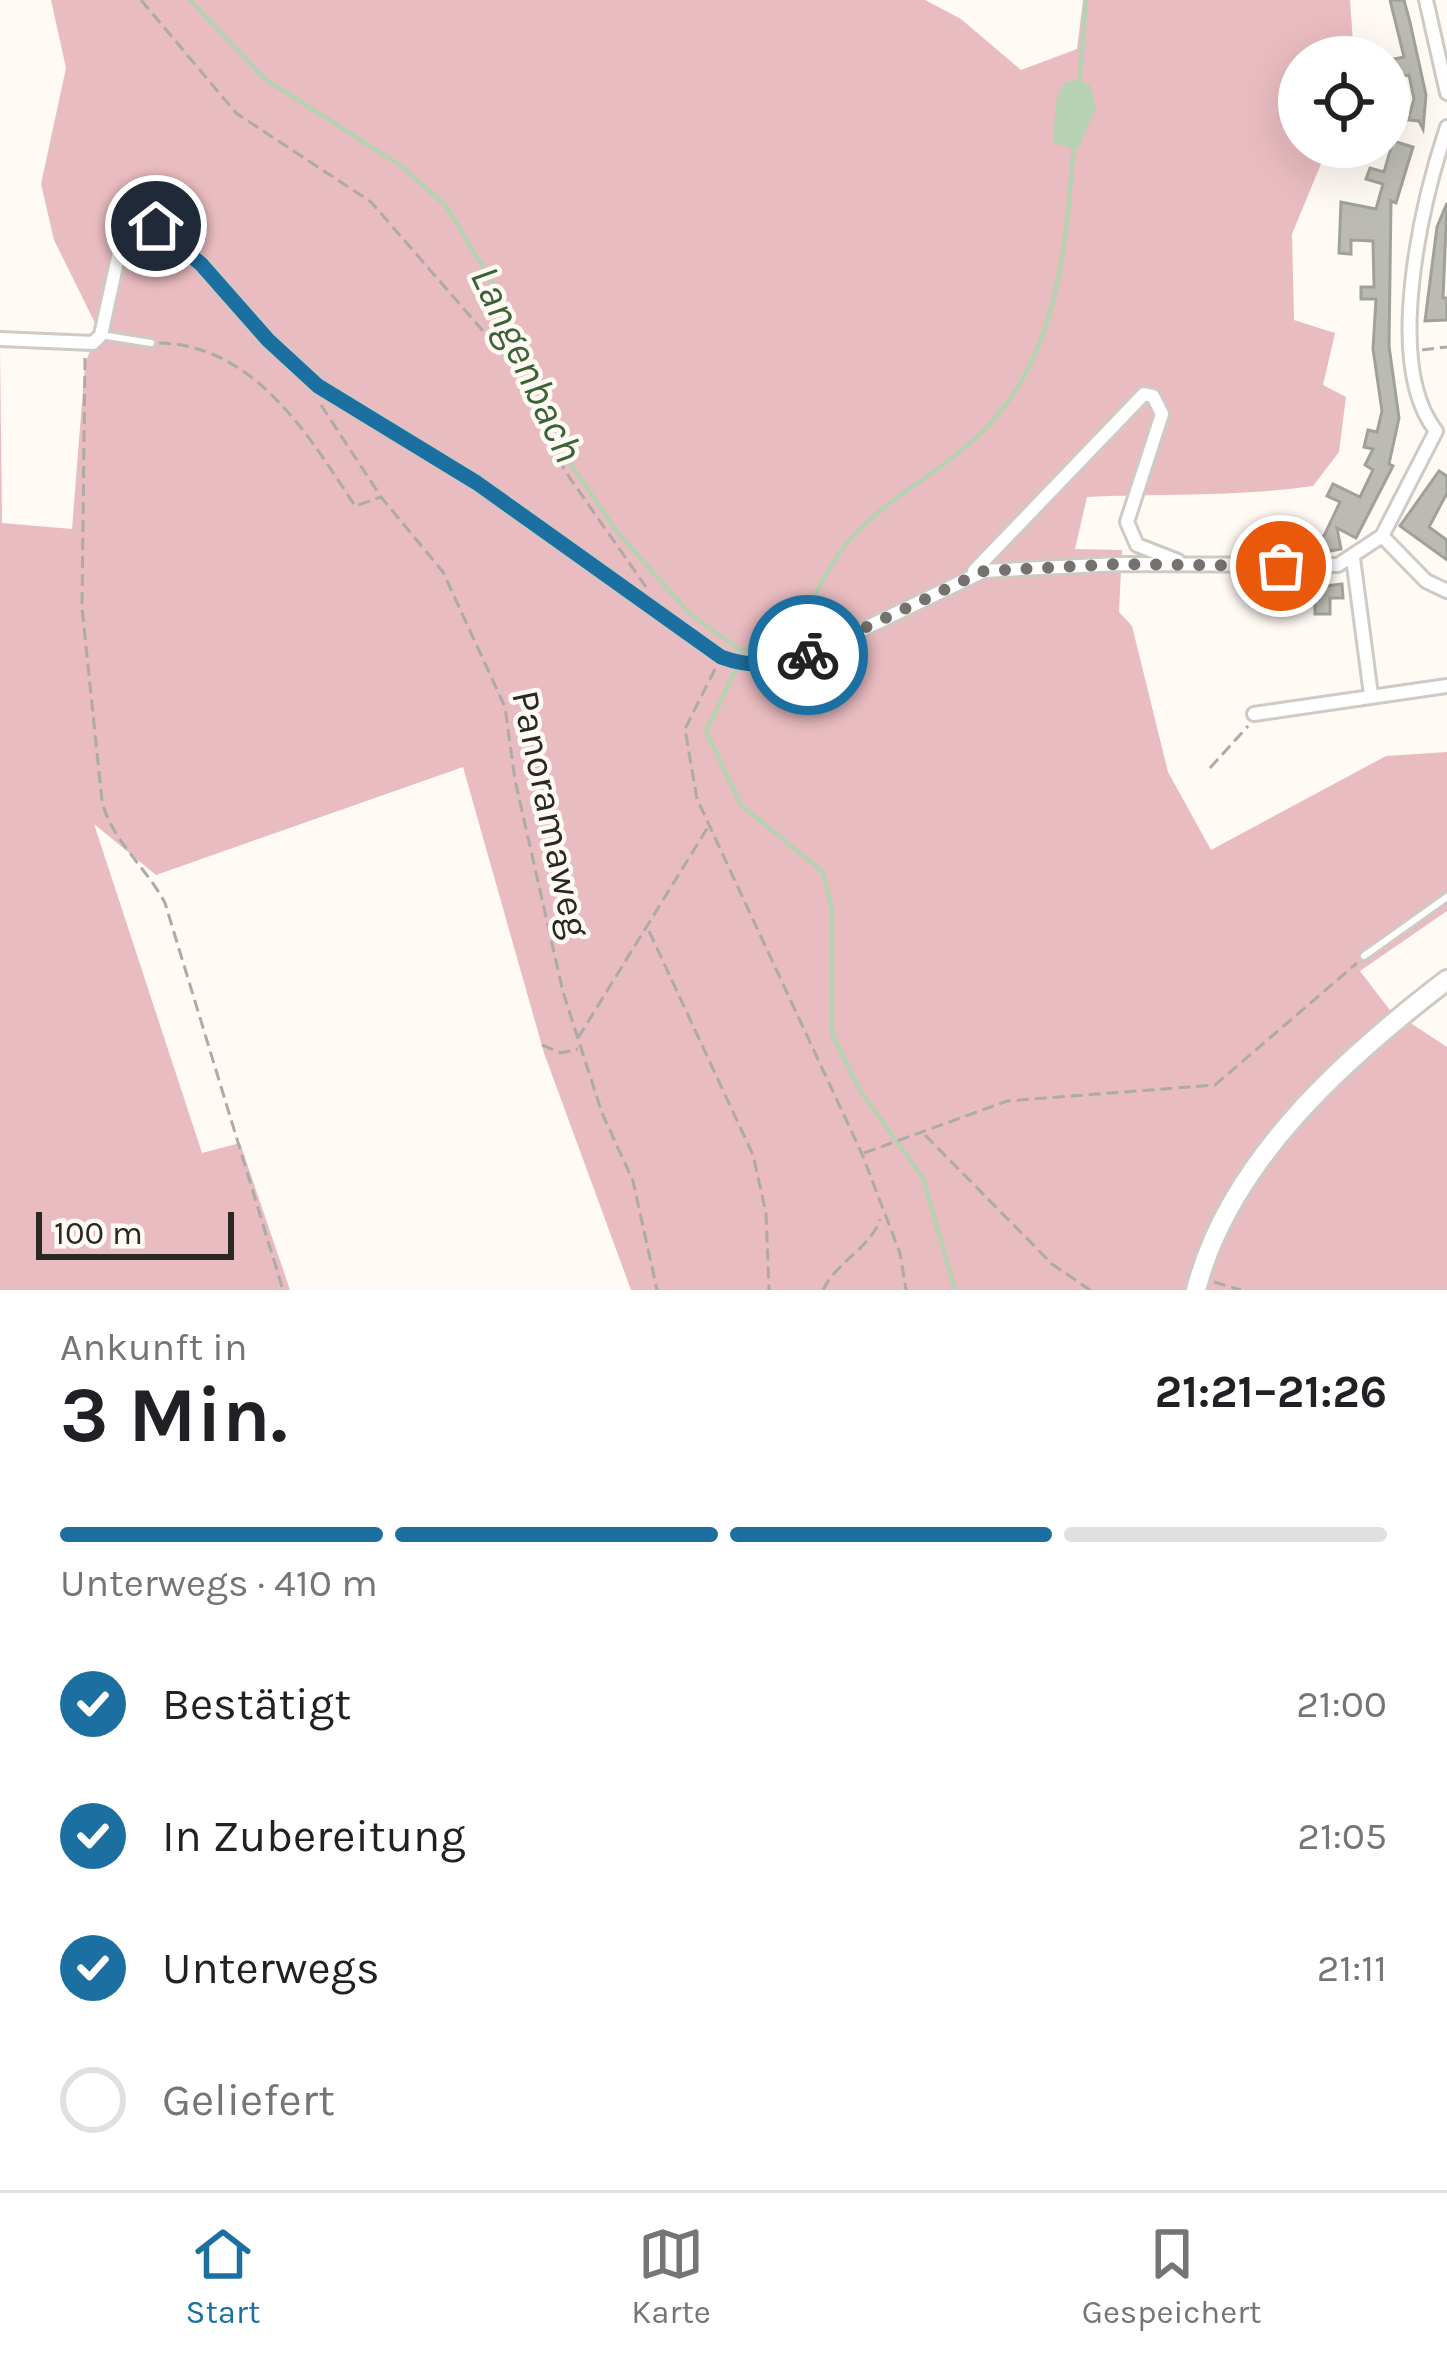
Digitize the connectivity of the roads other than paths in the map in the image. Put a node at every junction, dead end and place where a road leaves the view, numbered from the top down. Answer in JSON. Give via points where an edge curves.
{"nodes":[{"id":1,"x":1426,"y":0,"type":"edge"},
{"id":2,"x":1447,"y":93,"type":"edge"},
{"id":3,"x":1447,"y":127,"type":"edge"},
{"id":4,"x":101,"y":335,"type":"junction"},
{"id":5,"x":0,"y":339,"type":"edge"},
{"id":6,"x":151,"y":343,"type":"road end"},
{"id":7,"x":1442,"y":431,"type":"edge"},
{"id":8,"x":1382,"y":536,"type":"junction"},
{"id":9,"x":1353,"y":558,"type":"junction"},
{"id":10,"x":1185,"y":564,"type":"junction"},
{"id":11,"x":966,"y":580,"type":"junction"},
{"id":12,"x":1447,"y":591,"type":"edge"},
{"id":13,"x":1447,"y":686,"type":"edge"},
{"id":14,"x":1371,"y":695,"type":"junction"},
{"id":15,"x":1254,"y":714,"type":"road end"},
{"id":16,"x":1447,"y":897,"type":"edge"},
{"id":17,"x":1364,"y":956,"type":"road end"},
{"id":18,"x":1447,"y":980,"type":"edge"},
{"id":19,"x":1197,"y":1284,"type":"edge"}],
"edges":[{"from":1,"to":2,"type":"street"},
{"from":3,"to":7,"type":"street","via":[[1413,251],[1419,397]]},
{"from":4,"to":5,"type":"street","via":[[85,345]]},
{"from":4,"to":6,"type":"lane"},
{"from":4,"to":11,"type":"street","via":[[123,234],[156,226],[318,386],[477,483],[723,658],[793,663]]},
{"from":7,"to":8,"type":"street"},
{"from":8,"to":9,"type":"street"},
{"from":8,"to":12,"type":"street"},
{"from":9,"to":10,"type":"street","via":[[1314,568]]},
{"from":9,"to":14,"type":"street"},
{"from":10,"to":11,"type":"street","via":[[984,571]]},
{"from":10,"to":11,"type":"street","via":[[1130,535],[1126,514],[1162,414],[1144,394]]},
{"from":13,"to":14,"type":"street"},
{"from":14,"to":15,"type":"street"},
{"from":16,"to":17,"type":"lane"},
{"from":18,"to":19,"type":"street","via":[[1266,1150],[1222,1222]]}]}
